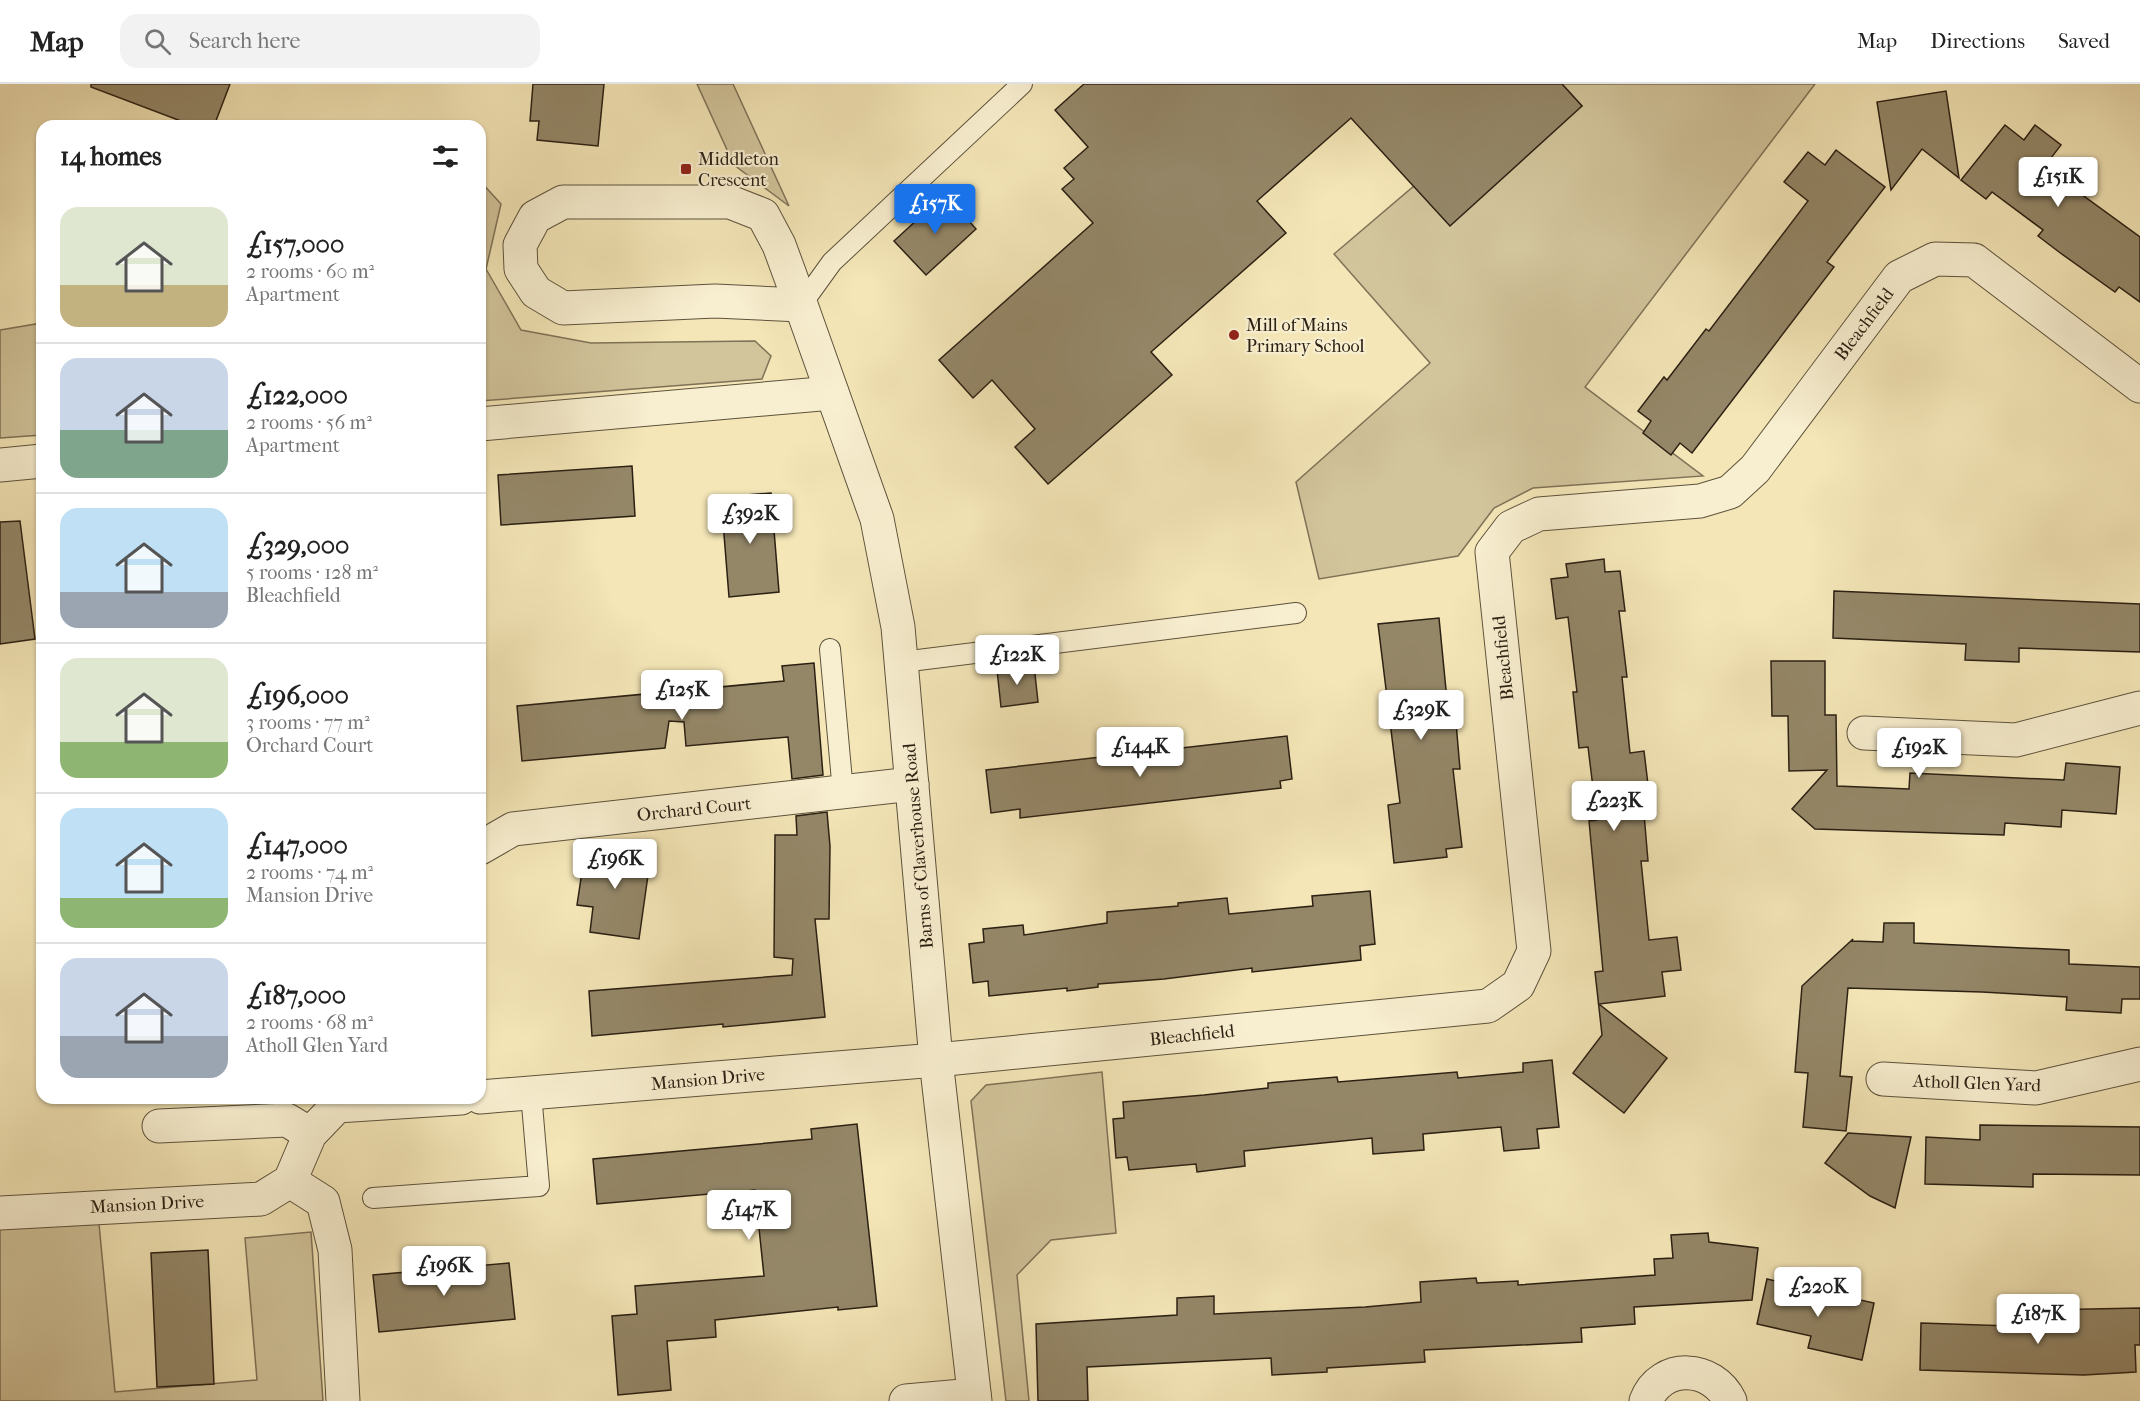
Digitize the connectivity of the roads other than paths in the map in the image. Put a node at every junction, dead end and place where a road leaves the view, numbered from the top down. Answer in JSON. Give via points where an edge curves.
{"nodes":[{"id":1,"x":1022,"y":84,"type":"edge"},
{"id":2,"x":801,"y":305,"type":"junction"},
{"id":3,"x":2140,"y":386,"type":"edge"},
{"id":4,"x":832,"y":393,"type":"junction"},
{"id":5,"x":486,"y":423,"type":"edge"},
{"id":6,"x":36,"y":462,"type":"edge"},
{"id":7,"x":0,"y":465,"type":"edge"},
{"id":8,"x":1296,"y":613,"type":"dead end"},
{"id":9,"x":830,"y":649,"type":"dead end"},
{"id":10,"x":902,"y":662,"type":"junction"},
{"id":11,"x":2140,"y":708,"type":"edge"},
{"id":12,"x":1864,"y":733,"type":"dead end"},
{"id":13,"x":912,"y":784,"type":"junction"},
{"id":14,"x":843,"y":792,"type":"junction"},
{"id":15,"x":486,"y":845,"type":"edge"},
{"id":16,"x":936,"y":1060,"type":"junction"},
{"id":17,"x":2140,"y":1064,"type":"edge"},
{"id":18,"x":1883,"y":1080,"type":"dead end"},
{"id":19,"x":531,"y":1093,"type":"junction"},
{"id":20,"x":486,"y":1097,"type":"edge"},
{"id":21,"x":368,"y":1104,"type":"edge"},
{"id":22,"x":159,"y":1126,"type":"dead end"},
{"id":23,"x":310,"y":1134,"type":"junction"},
{"id":24,"x":290,"y":1181,"type":"junction"},
{"id":25,"x":373,"y":1198,"type":"dead end"},
{"id":26,"x":0,"y":1213,"type":"edge"},
{"id":27,"x":975,"y":1398,"type":"edge"},
{"id":28,"x":343,"y":1401,"type":"edge"},
{"id":29,"x":906,"y":1401,"type":"edge"},
{"id":30,"x":1646,"y":1401,"type":"edge"},
{"id":31,"x":1730,"y":1401,"type":"edge"}],
"edges":[{"from":1,"to":2,"type":"lane","via":[[832,262]]},
{"from":2,"to":2,"type":"street","name":"Barns of Claverhouse Road","via":[[779,245],[763,215],[730,202],[563,202],[534,217],[520,245],[521,269],[536,292],[563,309],[715,301]]},
{"from":2,"to":4,"type":"street","name":"Barns of Claverhouse Road"},
{"from":3,"to":16,"type":"street","name":"Bleachfield","via":[[1974,260],[1935,259],[1899,277],[1755,469],[1730,492],[1700,501],[1539,514],[1511,527],[1492,552],[1534,951],[1518,985],[1488,1005]]},
{"from":4,"to":5,"type":"street"},
{"from":4,"to":10,"type":"street","name":"Barns of Claverhouse Road","via":[[877,519]]},
{"from":6,"to":7,"type":"street"},
{"from":8,"to":10,"type":"lane"},
{"from":9,"to":14,"type":"lane"},
{"from":10,"to":13,"type":"street","name":"Barns of Claverhouse Road"},
{"from":11,"to":12,"type":"street","via":[[2016,740]]},
{"from":13,"to":14,"type":"street","name":"Orchard Court"},
{"from":13,"to":16,"type":"street","name":"Barns of Claverhouse Road"},
{"from":14,"to":15,"type":"street","name":"Orchard Court","via":[[513,829]]},
{"from":16,"to":19,"type":"street","name":"Mansion Drive"},
{"from":16,"to":27,"type":"street","name":"Barns of Claverhouse Road"},
{"from":17,"to":18,"type":"street","name":"Atholl Glen Yard","via":[[2036,1088]]},
{"from":19,"to":20,"type":"street","name":"Mansion Drive"},
{"from":19,"to":25,"type":"lane","via":[[539,1186]]},
{"from":21,"to":23,"type":"street","via":[[337,1106]]},
{"from":22,"to":23,"type":"street","via":[[287,1120]]},
{"from":23,"to":24,"type":"street"},
{"from":24,"to":26,"type":"street","name":"Mansion Drive","via":[[261,1198]]},
{"from":24,"to":28,"type":"street","via":[[323,1202],[335,1250]]},
{"from":27,"to":29,"type":"street"},
{"from":30,"to":31,"type":"street","via":[[1659,1383],[1687,1372],[1715,1381]]}]}
